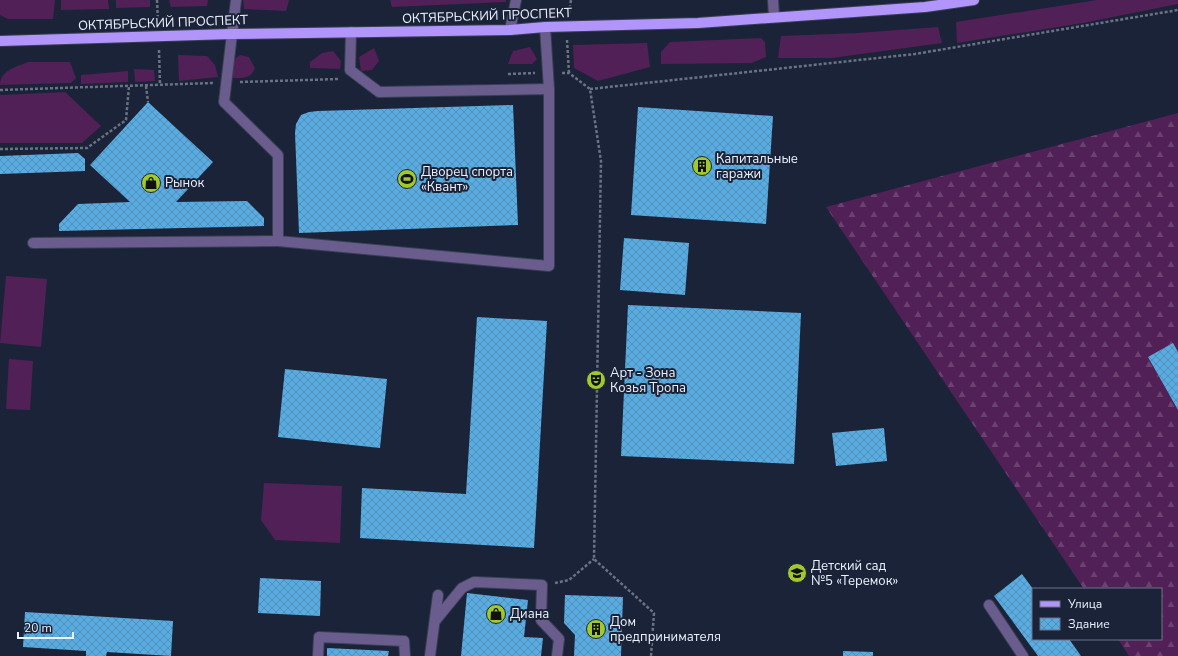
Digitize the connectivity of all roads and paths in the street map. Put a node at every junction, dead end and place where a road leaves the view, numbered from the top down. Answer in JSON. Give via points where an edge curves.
{"nodes":[{"id":1,"x":236,"y":0,"type":"edge"},
{"id":2,"x":516,"y":0,"type":"edge"},
{"id":3,"x":773,"y":0,"type":"edge"},
{"id":4,"x":974,"y":0,"type":"edge"},
{"id":5,"x":1178,"y":10,"type":"edge"},
{"id":6,"x":774,"y":17,"type":"junction"},
{"id":7,"x":545,"y":27,"type":"junction"},
{"id":8,"x":510,"y":30,"type":"junction"},
{"id":9,"x":351,"y":32,"type":"junction"},
{"id":10,"x":231,"y":34,"type":"junction"},
{"id":11,"x":0,"y":42,"type":"edge"},
{"id":12,"x":547,"y":72,"type":"junction"},
{"id":13,"x":501,"y":74,"type":"dead end"},
{"id":14,"x":361,"y":79,"type":"junction"},
{"id":15,"x":226,"y":83,"type":"junction"},
{"id":16,"x":129,"y":86,"type":"junction"},
{"id":17,"x":146,"y":86,"type":"junction"},
{"id":18,"x":549,"y":89,"type":"junction"},
{"id":19,"x":590,"y":89,"type":"junction"},
{"id":20,"x":0,"y":90,"type":"edge"},
{"id":21,"x":148,"y":102,"type":"dead end"},
{"id":22,"x":0,"y":149,"type":"edge"},
{"id":23,"x":278,"y":241,"type":"junction"},
{"id":24,"x":33,"y":243,"type":"dead end"},
{"id":25,"x":594,"y":559,"type":"junction"},
{"id":26,"x":542,"y":586,"type":"junction"},
{"id":27,"x":438,"y":596,"type":"dead end"},
{"id":28,"x":989,"y":605,"type":"dead end"},
{"id":29,"x":435,"y":622,"type":"junction"},
{"id":30,"x":318,"y":656,"type":"edge"},
{"id":31,"x":405,"y":656,"type":"edge"},
{"id":32,"x":430,"y":656,"type":"edge"},
{"id":33,"x":557,"y":656,"type":"edge"},
{"id":34,"x":651,"y":656,"type":"edge"},
{"id":35,"x":1023,"y":656,"type":"edge"}],
"edges":[{"from":1,"to":10,"type":"street"},
{"from":2,"to":8,"type":"street"},
{"from":3,"to":6,"type":"street"},
{"from":4,"to":6,"type":"main road","name":"ОКТЯБРЬСКИЙ ПРОСПЕКТ","via":[[925,7]]},
{"from":5,"to":19,"type":"path","via":[[915,54]]},
{"from":6,"to":7,"type":"main road","name":"ОКТЯБРЬСКИЙ ПРОСПЕКТ","via":[[698,23]]},
{"from":7,"to":8,"type":"main road","name":"ОКТЯБРЬСКИЙ ПРОСПЕКТ"},
{"from":7,"to":12,"type":"street"},
{"from":8,"to":9,"type":"main road","name":"ОКТЯБРЬСКИЙ ПРОСПЕКТ"},
{"from":9,"to":10,"type":"main road","name":"ОКТЯБРЬСКИЙ ПРОСПЕКТ"},
{"from":9,"to":14,"type":"street","via":[[350,70]]},
{"from":10,"to":11,"type":"main road","name":"ОКТЯБРЬСКИЙ ПРОСПЕКТ"},
{"from":10,"to":15,"type":"street"},
{"from":12,"to":13,"type":"path"},
{"from":12,"to":18,"type":"street"},
{"from":12,"to":19,"type":"path","via":[[569,73]]},
{"from":14,"to":15,"type":"path"},
{"from":14,"to":18,"type":"street","via":[[379,92]]},
{"from":15,"to":17,"type":"path"},
{"from":15,"to":23,"type":"street","via":[[224,102],[278,155]]},
{"from":16,"to":17,"type":"path"},
{"from":16,"to":20,"type":"path"},
{"from":16,"to":22,"type":"path","via":[[126,120],[87,148]]},
{"from":17,"to":21,"type":"path"},
{"from":18,"to":23,"type":"street","via":[[549,266]]},
{"from":19,"to":25,"type":"path","via":[[601,161]]},
{"from":23,"to":24,"type":"street"},
{"from":25,"to":26,"type":"path","via":[[568,580]]},
{"from":25,"to":34,"type":"path","via":[[654,613]]},
{"from":26,"to":29,"type":"street","via":[[474,582],[462,588]]},
{"from":26,"to":33,"type":"street","via":[[541,620],[559,639]]},
{"from":27,"to":29,"type":"street"},
{"from":28,"to":35,"type":"street"},
{"from":29,"to":32,"type":"street"},
{"from":30,"to":31,"type":"street","via":[[319,637],[404,641]]}]}
